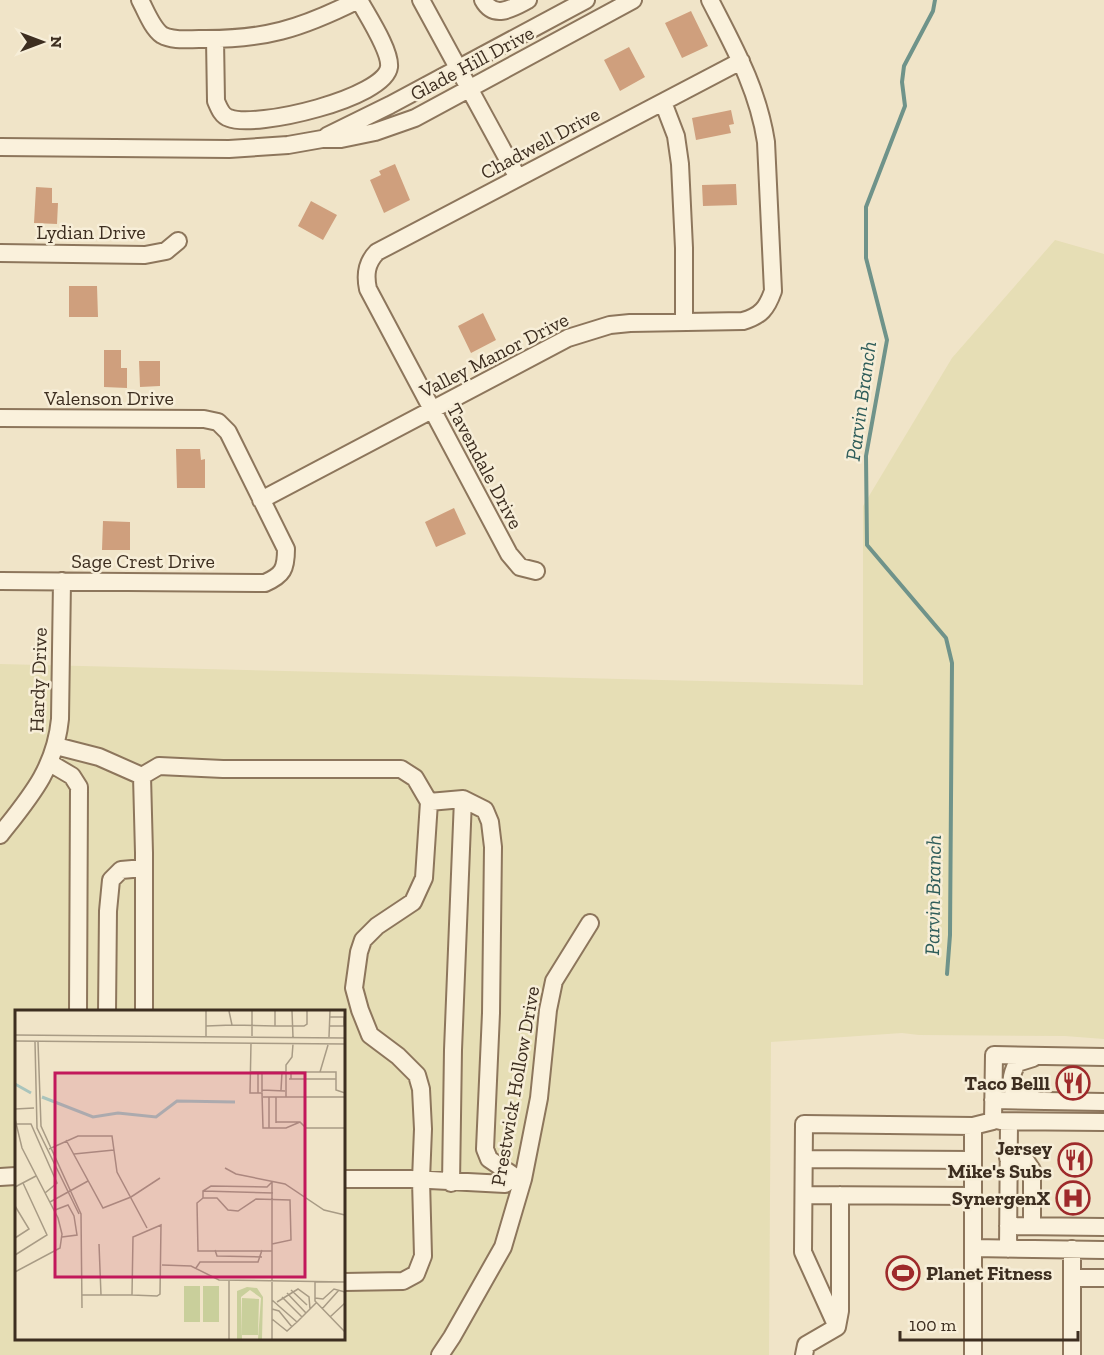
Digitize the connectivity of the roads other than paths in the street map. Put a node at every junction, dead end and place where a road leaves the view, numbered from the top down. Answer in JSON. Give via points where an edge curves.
{"nodes":[{"id":1,"x":140,"y":0,"type":"edge"},
{"id":2,"x":358,"y":0,"type":"edge"},
{"id":3,"x":421,"y":0,"type":"edge"},
{"id":4,"x":483,"y":0,"type":"edge"},
{"id":5,"x":528,"y":0,"type":"edge"},
{"id":6,"x":586,"y":0,"type":"edge"},
{"id":7,"x":633,"y":0,"type":"edge"},
{"id":8,"x":710,"y":0,"type":"edge"},
{"id":9,"x":215,"y":39,"type":"junction"},
{"id":10,"x":741,"y":61,"type":"junction"},
{"id":11,"x":458,"y":68,"type":"junction"},
{"id":12,"x":469,"y":88,"type":"junction"},
{"id":13,"x":663,"y":102,"type":"junction"},
{"id":14,"x":322,"y":139,"type":"junction"},
{"id":15,"x":0,"y":147,"type":"edge"},
{"id":16,"x":518,"y":178,"type":"junction"},
{"id":17,"x":178,"y":241,"type":"dead end"},
{"id":18,"x":0,"y":253,"type":"edge"},
{"id":19,"x":367,"y":269,"type":"joint"},
{"id":20,"x":684,"y":322,"type":"junction"},
{"id":21,"x":432,"y":410,"type":"junction"},
{"id":22,"x":0,"y":418,"type":"edge"},
{"id":23,"x":261,"y":500,"type":"junction"},
{"id":24,"x":537,"y":571,"type":"dead end"},
{"id":25,"x":0,"y":581,"type":"edge"},
{"id":26,"x":62,"y":581,"type":"junction"},
{"id":27,"x":56,"y":746,"type":"junction"},
{"id":28,"x":50,"y":763,"type":"junction"},
{"id":29,"x":142,"y":776,"type":"junction"},
{"id":30,"x":463,"y":799,"type":"junction"},
{"id":31,"x":429,"y":801,"type":"junction"},
{"id":32,"x":0,"y":835,"type":"edge"},
{"id":33,"x":144,"y":868,"type":"junction"},
{"id":34,"x":590,"y":923,"type":"dead end"},
{"id":35,"x":78,"y":1010,"type":"edge"},
{"id":36,"x":107,"y":1010,"type":"edge"},
{"id":37,"x":144,"y":1010,"type":"edge"},
{"id":38,"x":1039,"y":1056,"type":"junction"},
{"id":39,"x":1104,"y":1058,"type":"edge"},
{"id":40,"x":993,"y":1100,"type":"junction"},
{"id":41,"x":1045,"y":1101,"type":"junction"},
{"id":42,"x":1104,"y":1102,"type":"edge"},
{"id":43,"x":1001,"y":1121,"type":"junction"},
{"id":44,"x":1104,"y":1122,"type":"edge"},
{"id":45,"x":974,"y":1125,"type":"junction"},
{"id":46,"x":1008,"y":1158,"type":"junction"},
{"id":47,"x":804,"y":1159,"type":"junction"},
{"id":48,"x":973,"y":1160,"type":"junction"},
{"id":49,"x":15,"y":1176,"type":"edge"},
{"id":50,"x":0,"y":1177,"type":"edge"},
{"id":51,"x":518,"y":1178,"type":"junction"},
{"id":52,"x":345,"y":1179,"type":"edge"},
{"id":53,"x":421,"y":1180,"type":"junction"},
{"id":54,"x":451,"y":1183,"type":"junction"},
{"id":55,"x":804,"y":1195,"type":"junction"},
{"id":56,"x":840,"y":1196,"type":"junction"},
{"id":57,"x":973,"y":1196,"type":"junction"},
{"id":58,"x":1008,"y":1226,"type":"junction"},
{"id":59,"x":1032,"y":1226,"type":"junction"},
{"id":60,"x":1104,"y":1227,"type":"edge"},
{"id":61,"x":973,"y":1248,"type":"junction"},
{"id":62,"x":1008,"y":1249,"type":"junction"},
{"id":63,"x":1072,"y":1249,"type":"junction"},
{"id":64,"x":1104,"y":1250,"type":"edge"},
{"id":65,"x":1072,"y":1278,"type":"junction"},
{"id":66,"x":1104,"y":1278,"type":"edge"},
{"id":67,"x":345,"y":1282,"type":"edge"},
{"id":68,"x":837,"y":1327,"type":"junction"},
{"id":69,"x":440,"y":1355,"type":"edge"},
{"id":70,"x":804,"y":1355,"type":"edge"},
{"id":71,"x":973,"y":1355,"type":"edge"},
{"id":72,"x":1072,"y":1355,"type":"edge"}],
"edges":[{"from":1,"to":9,"type":"street","via":[[163,35]]},
{"from":2,"to":9,"type":"street","via":[[320,19],[273,34]]},
{"from":2,"to":9,"type":"street","via":[[388,57],[388,71],[377,84],[327,106],[269,118],[226,117],[216,101]]},
{"from":3,"to":11,"type":"street"},
{"from":4,"to":5,"type":"street","via":[[497,11],[509,10]]},
{"from":6,"to":11,"type":"street","name":"Glade Hill Drive"},
{"from":7,"to":12,"type":"street","name":"Glade Hill Drive"},
{"from":8,"to":10,"type":"street"},
{"from":10,"to":13,"type":"street","name":"Chadwell Drive"},
{"from":10,"to":20,"type":"street","name":"Valley Manor Drive","via":[[753,86],[766,142],[773,291],[764,312],[754,318]]},
{"from":11,"to":12,"type":"street"},
{"from":11,"to":14,"type":"street","name":"Glade Hill Drive"},
{"from":12,"to":14,"type":"street","name":"Glade Hill Drive","via":[[416,118],[341,139]]},
{"from":12,"to":16,"type":"street"},
{"from":13,"to":16,"type":"street","name":"Chadwell Drive"},
{"from":13,"to":20,"type":"street","via":[[680,157]]},
{"from":14,"to":15,"type":"street","name":"Glade Hill Drive","via":[[229,149]]},
{"from":16,"to":19,"type":"street","name":"Chadwell Drive","via":[[377,252]]},
{"from":17,"to":18,"type":"street","name":"Lydian Drive","via":[[166,250],[145,255]]},
{"from":19,"to":21,"type":"street","name":"Tavendale Drive","via":[[368,289]]},
{"from":20,"to":21,"type":"street","name":"Valley Manor Drive","via":[[610,325],[568,338]]},
{"from":21,"to":23,"type":"street","name":"Valley Manor Drive"},
{"from":21,"to":24,"type":"street","name":"Tavendale Drive","via":[[508,554],[520,567]]},
{"from":22,"to":23,"type":"street","name":"Valenson Drive","via":[[218,422],[228,432]]},
{"from":23,"to":26,"type":"street","name":"Sage Crest Drive","via":[[285,549],[282,572],[275,579],[265,583]]},
{"from":25,"to":26,"type":"street","name":"Sage Crest Drive"},
{"from":26,"to":27,"type":"street","name":"Hardy Drive","via":[[60,719]]},
{"from":27,"to":28,"type":"street","name":"Hardy Drive"},
{"from":27,"to":29,"type":"street","via":[[99,757]]},
{"from":28,"to":32,"type":"street","name":"Hardy Drive","via":[[38,786]]},
{"from":28,"to":35,"type":"street","via":[[72,776],[79,786]]},
{"from":29,"to":31,"type":"street","via":[[159,766],[401,769],[416,778]]},
{"from":29,"to":33,"type":"street"},
{"from":30,"to":31,"type":"street"},
{"from":30,"to":51,"type":"street","via":[[485,810],[494,847],[485,1149],[489,1159]]},
{"from":30,"to":54,"type":"street"},
{"from":31,"to":53,"type":"street","via":[[424,878],[413,902],[363,940],[354,988],[370,1035],[417,1075],[423,1129]]},
{"from":33,"to":36,"type":"street","via":[[121,870],[111,880]]},
{"from":33,"to":37,"type":"street"},
{"from":34,"to":51,"type":"street","name":"Prestwick Hollow Drive","via":[[554,981],[539,1098]]},
{"from":38,"to":39,"type":"street"},
{"from":38,"to":40,"type":"street","via":[[994,1055]]},
{"from":38,"to":41,"type":"street","via":[[1017,1063],[1011,1088],[1016,1096],[1038,1096]]},
{"from":40,"to":41,"type":"street"},
{"from":40,"to":43,"type":"street"},
{"from":41,"to":42,"type":"street"},
{"from":43,"to":44,"type":"street"},
{"from":43,"to":45,"type":"street"},
{"from":43,"to":46,"type":"street"},
{"from":45,"to":47,"type":"street","via":[[804,1124]]},
{"from":45,"to":48,"type":"street"},
{"from":46,"to":58,"type":"street"},
{"from":46,"to":59,"type":"street","via":[[1024,1158],[1032,1170]]},
{"from":47,"to":48,"type":"street"},
{"from":47,"to":55,"type":"street"},
{"from":48,"to":57,"type":"street"},
{"from":49,"to":50,"type":"street"},
{"from":51,"to":54,"type":"street","via":[[505,1184]]},
{"from":51,"to":69,"type":"street","name":"Prestwick Hollow Drive","via":[[503,1246]]},
{"from":52,"to":53,"type":"street"},
{"from":53,"to":54,"type":"street"},
{"from":53,"to":67,"type":"street","via":[[423,1256],[416,1274],[403,1281]]},
{"from":55,"to":56,"type":"street"},
{"from":55,"to":68,"type":"street","via":[[803,1252]]},
{"from":56,"to":57,"type":"street"},
{"from":56,"to":68,"type":"street"},
{"from":57,"to":61,"type":"street"},
{"from":58,"to":59,"type":"street"},
{"from":58,"to":62,"type":"street"},
{"from":59,"to":60,"type":"street"},
{"from":61,"to":62,"type":"street"},
{"from":61,"to":71,"type":"street"},
{"from":62,"to":63,"type":"street"},
{"from":63,"to":64,"type":"street"},
{"from":63,"to":65,"type":"street"},
{"from":65,"to":66,"type":"street"},
{"from":65,"to":72,"type":"street"},
{"from":68,"to":70,"type":"street","via":[[806,1345]]}]}
